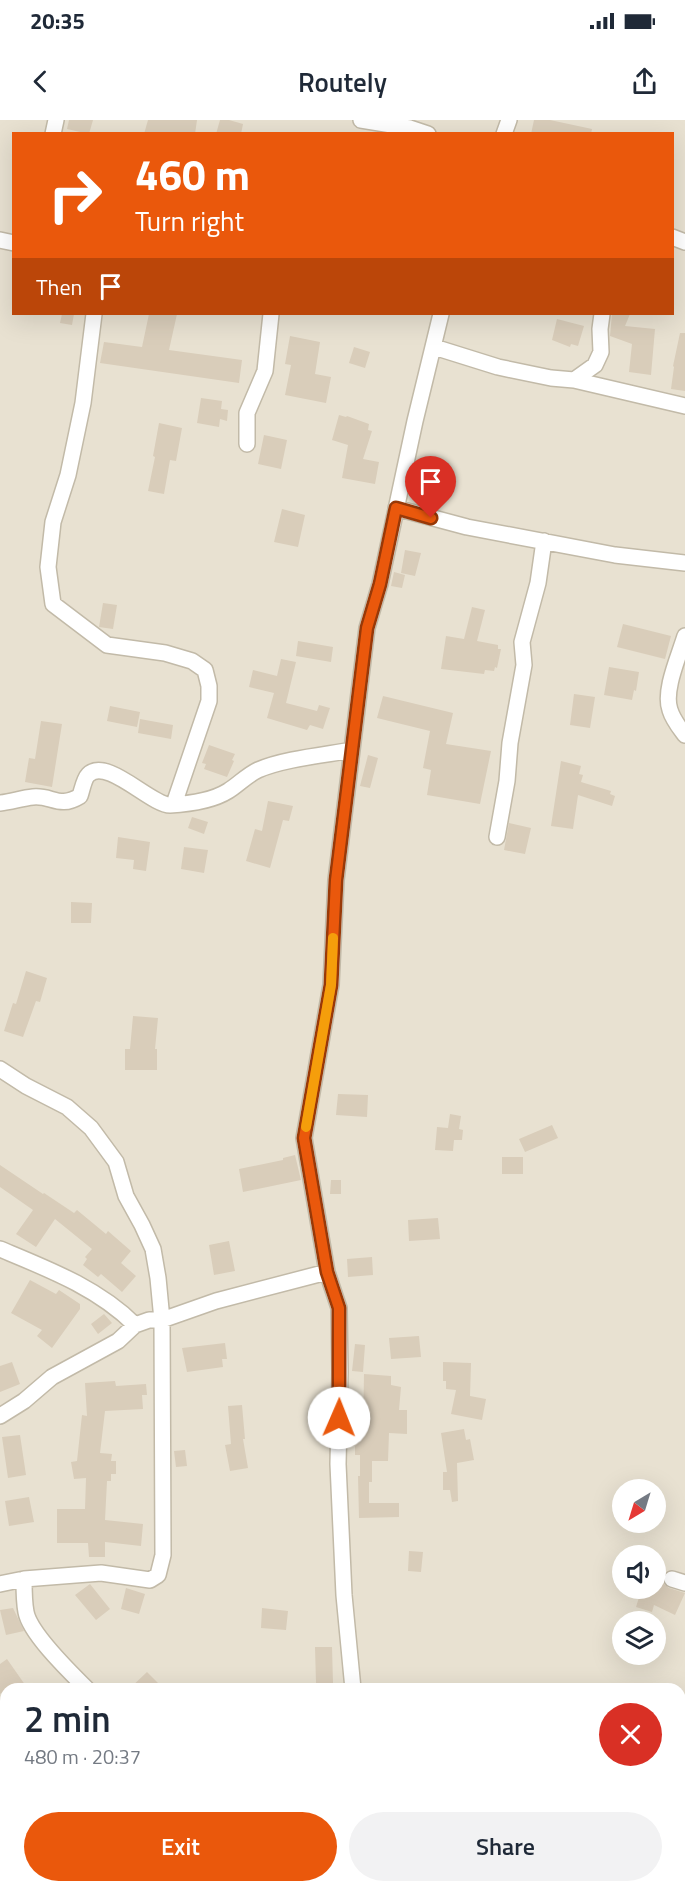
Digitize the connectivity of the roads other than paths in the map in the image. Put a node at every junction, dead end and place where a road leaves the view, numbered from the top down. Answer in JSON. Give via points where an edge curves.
{"nodes":[{"id":1,"x":361,"y":120,"type":"edge"},
{"id":2,"x":422,"y":132,"type":"edge"},
{"id":3,"x":94,"y":315,"type":"edge"},
{"id":4,"x":271,"y":315,"type":"edge"},
{"id":5,"x":441,"y":315,"type":"edge"},
{"id":6,"x":602,"y":315,"type":"edge"},
{"id":7,"x":434,"y":347,"type":"junction"},
{"id":8,"x":573,"y":380,"type":"junction"},
{"id":9,"x":685,"y":406,"type":"edge"},
{"id":10,"x":247,"y":444,"type":"dead end"},
{"id":11,"x":396,"y":508,"type":"junction"},
{"id":12,"x":544,"y":541,"type":"junction"},
{"id":13,"x":685,"y":563,"type":"edge"},
{"id":14,"x":685,"y":636,"type":"edge"},
{"id":15,"x":685,"y":735,"type":"edge"},
{"id":16,"x":352,"y":750,"type":"junction"},
{"id":17,"x":0,"y":803,"type":"edge"},
{"id":18,"x":174,"y":804,"type":"junction"},
{"id":19,"x":497,"y":837,"type":"dead end"},
{"id":20,"x":0,"y":1069,"type":"edge"},
{"id":21,"x":0,"y":1249,"type":"edge"},
{"id":22,"x":327,"y":1272,"type":"junction"},
{"id":23,"x":162,"y":1320,"type":"junction"},
{"id":24,"x":135,"y":1325,"type":"junction"},
{"id":25,"x":0,"y":1416,"type":"edge"},
{"id":26,"x":24,"y":1580,"type":"junction"},
{"id":27,"x":0,"y":1584,"type":"edge"},
{"id":28,"x":81,"y":1683,"type":"edge"},
{"id":29,"x":352,"y":1683,"type":"edge"}],
"edges":[{"from":1,"to":2,"type":"street"},
{"from":3,"to":18,"type":"street","via":[[83,403],[68,475],[53,522],[48,567],[53,604],[107,645],[165,653],[192,661],[205,670],[209,700]]},
{"from":4,"to":10,"type":"street","via":[[265,371],[247,413]]},
{"from":5,"to":7,"type":"street"},
{"from":6,"to":8,"type":"street","via":[[601,352],[596,365]]},
{"from":7,"to":8,"type":"street","via":[[498,367]]},
{"from":7,"to":11,"type":"street"},
{"from":8,"to":9,"type":"street"},
{"from":11,"to":12,"type":"street","via":[[466,527]]},
{"from":11,"to":16,"type":"street","via":[[367,628]]},
{"from":12,"to":13,"type":"street"},
{"from":12,"to":19,"type":"street","via":[[538,583],[522,642],[524,665]]},
{"from":14,"to":15,"type":"street","via":[[668,695],[669,708]]},
{"from":16,"to":18,"type":"street","via":[[257,770],[215,798]]},
{"from":16,"to":22,"type":"street","via":[[336,880],[331,985],[304,1138]]},
{"from":17,"to":18,"type":"street","via":[[37,797],[59,803],[70,800],[80,796],[87,776],[103,771],[134,784],[162,804]]},
{"from":20,"to":23,"type":"street","via":[[67,1107],[91,1128],[116,1162],[126,1196],[153,1249]]},
{"from":21,"to":24,"type":"street","via":[[63,1275],[122,1312]]},
{"from":22,"to":23,"type":"street","via":[[216,1301]]},
{"from":22,"to":29,"type":"street","via":[[339,1308],[338,1464]]},
{"from":23,"to":24,"type":"street"},
{"from":23,"to":26,"type":"street","via":[[163,1555],[159,1575],[150,1580],[101,1573]]},
{"from":24,"to":25,"type":"street","via":[[118,1341],[52,1377]]},
{"from":26,"to":27,"type":"street"},
{"from":26,"to":28,"type":"street","via":[[26,1614],[44,1643]]}]}
